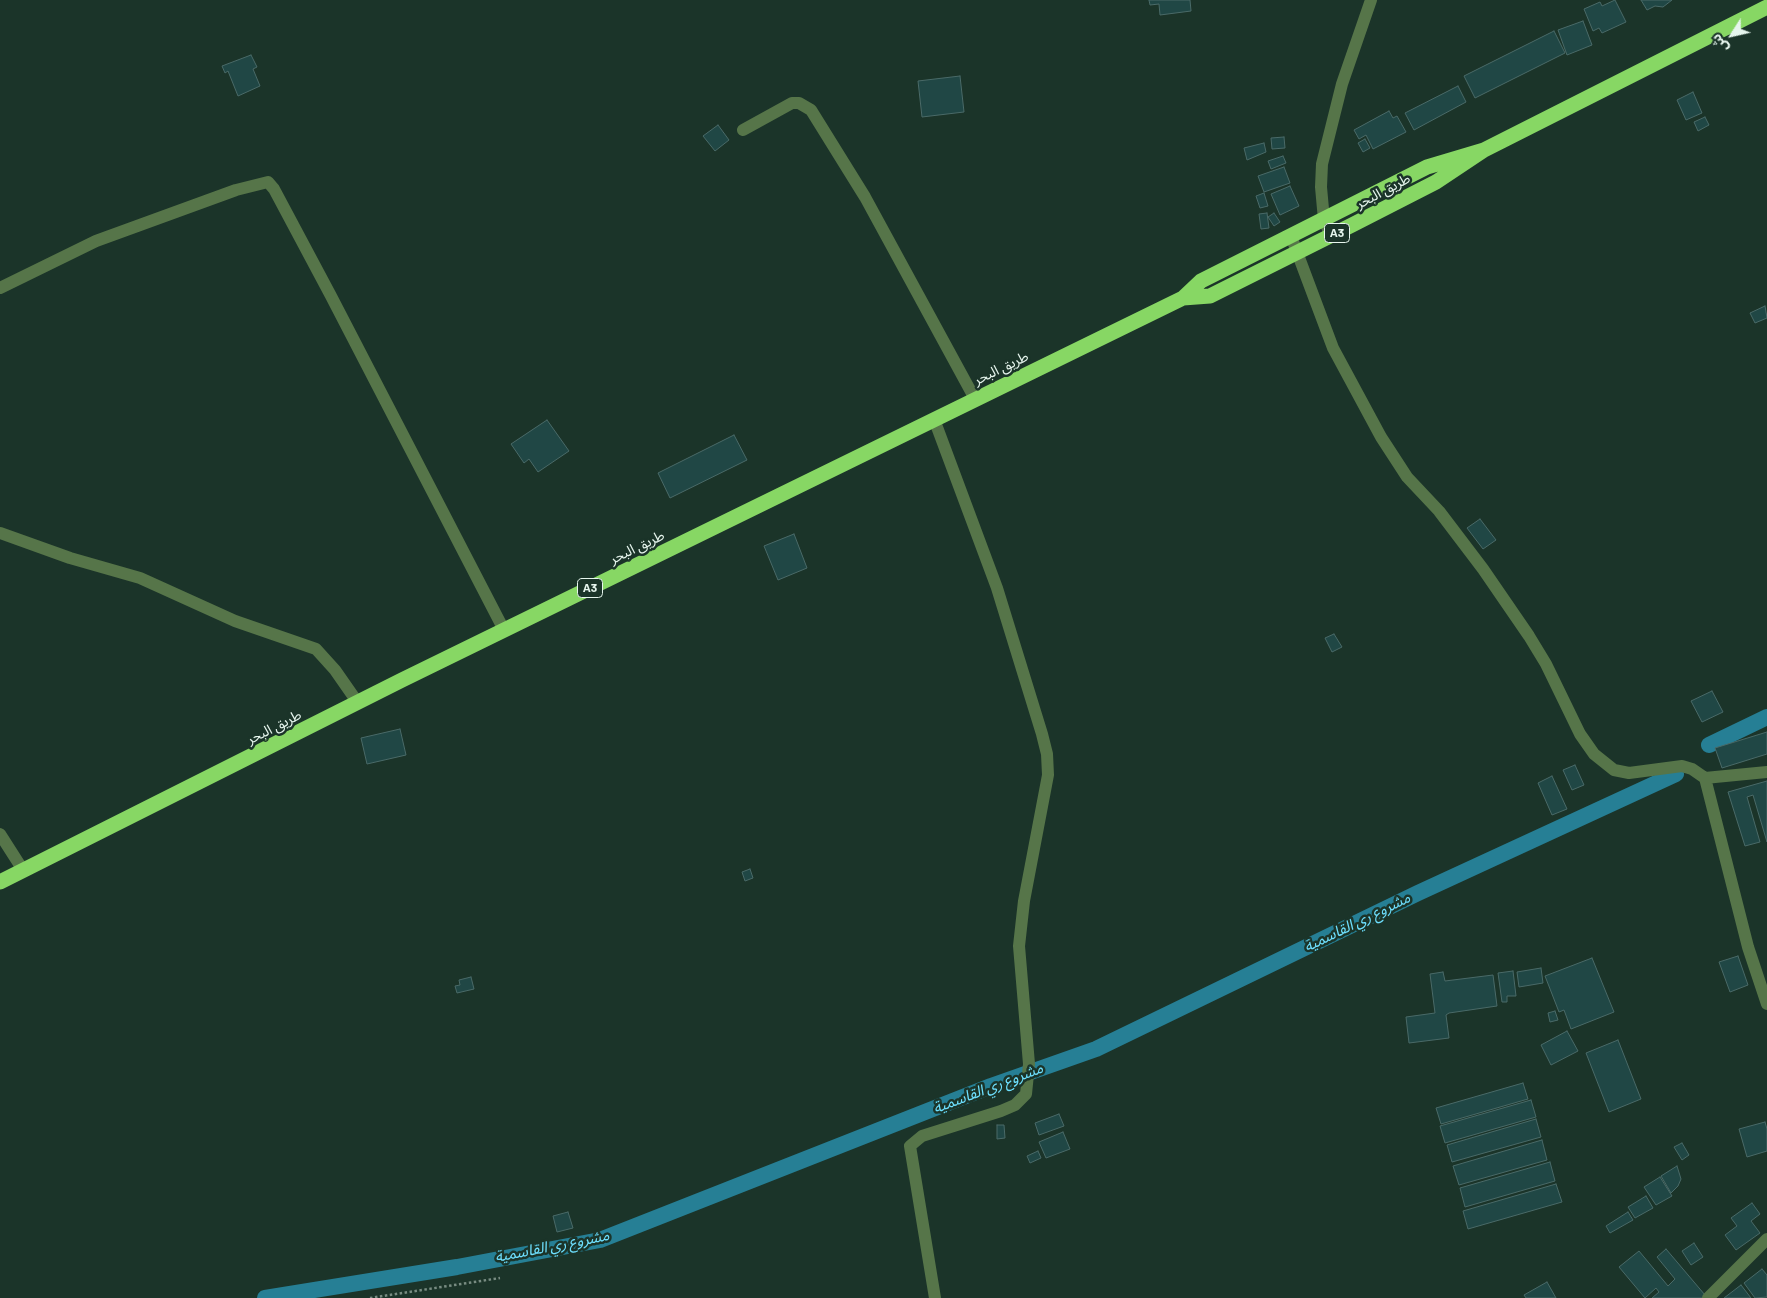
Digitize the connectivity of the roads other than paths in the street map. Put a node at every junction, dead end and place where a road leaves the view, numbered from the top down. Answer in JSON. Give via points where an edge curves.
{"nodes":[{"id":1,"x":1371,"y":0,"type":"edge"},
{"id":2,"x":1767,"y":7,"type":"edge"},
{"id":3,"x":744,"y":130,"type":"dead end"},
{"id":4,"x":1484,"y":150,"type":"junction"},
{"id":5,"x":1324,"y":220,"type":"junction"},
{"id":6,"x":1291,"y":236,"type":"junction"},
{"id":7,"x":1331,"y":236,"type":"junction"},
{"id":8,"x":1297,"y":252,"type":"junction"},
{"id":9,"x":0,"y":288,"type":"edge"},
{"id":10,"x":1183,"y":298,"type":"junction"},
{"id":11,"x":976,"y":399,"type":"junction"},
{"id":12,"x":934,"y":419,"type":"junction"},
{"id":13,"x":0,"y":533,"type":"edge"},
{"id":14,"x":504,"y":630,"type":"junction"},
{"id":15,"x":358,"y":703,"type":"junction"},
{"id":16,"x":1767,"y":772,"type":"edge"},
{"id":17,"x":1705,"y":778,"type":"junction"},
{"id":18,"x":0,"y":834,"type":"edge"},
{"id":19,"x":23,"y":870,"type":"junction"},
{"id":20,"x":0,"y":882,"type":"edge"},
{"id":21,"x":1767,"y":1004,"type":"edge"},
{"id":22,"x":1765,"y":1238,"type":"edge"},
{"id":23,"x":936,"y":1298,"type":"edge"},
{"id":24,"x":1708,"y":1298,"type":"edge"}],
"edges":[{"from":1,"to":5,"type":"street","via":[[1342,84],[1322,164]]},
{"from":2,"to":4,"type":"highway","name":"طريق البحر","number":"A3"},
{"from":3,"to":11,"type":"street","via":[[792,103],[811,110],[865,197]]},
{"from":4,"to":5,"type":"highway","name":"طريق البحر","number":"A3","via":[[1427,167]]},
{"from":4,"to":7,"type":"highway","name":"طريق البحر","number":"A3","via":[[1436,182]]},
{"from":5,"to":6,"type":"highway","name":"طريق البحر","number":"A3"},
{"from":5,"to":7,"type":"street"},
{"from":6,"to":8,"type":"street"},
{"from":6,"to":10,"type":"highway","name":"طريق البحر","number":"A3","via":[[1202,281]]},
{"from":7,"to":8,"type":"highway","name":"طريق البحر","number":"A3"},
{"from":8,"to":10,"type":"highway","name":"طريق البحر","number":"A3","via":[[1210,296]]},
{"from":8,"to":17,"type":"street","via":[[1333,348],[1381,437],[1407,477],[1445,518],[1529,636],[1580,734],[1594,754],[1614,770],[1629,774],[1682,766]]},
{"from":9,"to":14,"type":"street","via":[[96,241],[236,190],[268,182],[331,296]]},
{"from":10,"to":11,"type":"highway","name":"طريق البحر","number":"A3"},
{"from":11,"to":12,"type":"highway","name":"طريق البحر","number":"A3"},
{"from":12,"to":14,"type":"highway","name":"طريق البحر","number":"A3"},
{"from":12,"to":23,"type":"street","via":[[997,588],[1047,754],[1046,791],[1032,853],[1019,946],[1029,1064],[1026,1094],[1015,1105],[922,1136],[910,1146]]},
{"from":13,"to":15,"type":"street","via":[[140,578],[235,621],[316,650]]},
{"from":14,"to":15,"type":"highway","name":"طريق البحر","number":"A3"},
{"from":15,"to":19,"type":"highway","name":"طريق البحر","number":"A3"},
{"from":16,"to":17,"type":"street"},
{"from":17,"to":21,"type":"street","via":[[1748,947]]},
{"from":18,"to":19,"type":"street"},
{"from":19,"to":20,"type":"highway","name":"طريق البحر","number":"A3"},
{"from":22,"to":24,"type":"street"}]}
